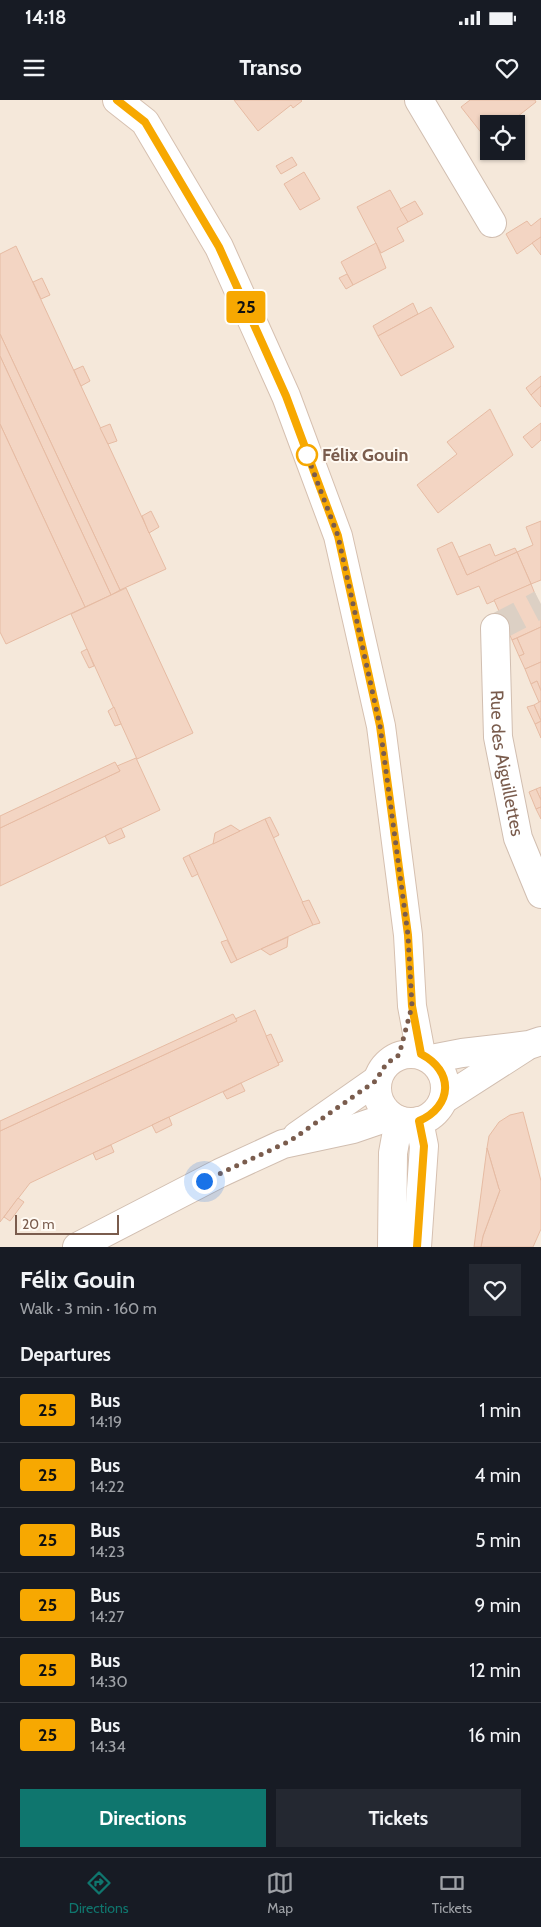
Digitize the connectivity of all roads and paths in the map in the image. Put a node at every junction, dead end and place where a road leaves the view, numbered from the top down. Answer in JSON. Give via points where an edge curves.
{"nodes":[{"id":1,"x":117,"y":100,"type":"edge"},
{"id":2,"x":419,"y":100,"type":"edge"},
{"id":3,"x":144,"y":111,"type":"edge"},
{"id":4,"x":492,"y":223,"type":"dead end"},
{"id":5,"x":495,"y":628,"type":"dead end"},
{"id":6,"x":541,"y":894,"type":"edge"},
{"id":7,"x":535,"y":1043,"type":"edge"},
{"id":8,"x":417,"y":1056,"type":"junction"},
{"id":9,"x":377,"y":1080,"type":"junction"},
{"id":10,"x":443,"y":1100,"type":"junction"},
{"id":11,"x":403,"y":1119,"type":"junction"},
{"id":12,"x":290,"y":1141,"type":"junction"},
{"id":13,"x":77,"y":1247,"type":"edge"},
{"id":14,"x":392,"y":1247,"type":"edge"},
{"id":15,"x":417,"y":1247,"type":"edge"}],
"edges":[{"from":1,"to":3,"type":"main road"},
{"from":2,"to":4,"type":"main road"},
{"from":3,"to":8,"type":"main road","via":[[219,247],[286,396],[338,536],[380,726],[408,935]]},
{"from":5,"to":6,"type":"main road","name":"Rue des Aiguillettes","via":[[498,737],[518,838]]},
{"from":7,"to":8,"type":"main road"},
{"from":7,"to":10,"type":"main road"},
{"from":8,"to":9,"type":"main road","via":[[389,1061]]},
{"from":8,"to":10,"type":"main road","via":[[439,1067],[444,1077]]},
{"from":9,"to":11,"type":"main road","via":[[379,1102]]},
{"from":9,"to":12,"type":"main road"},
{"from":10,"to":11,"type":"main road","via":[[430,1116]]},
{"from":11,"to":12,"type":"main road"},
{"from":11,"to":14,"type":"main road","via":[[393,1153]]},
{"from":11,"to":15,"type":"main road","via":[[424,1146]]},
{"from":12,"to":13,"type":"main road","via":[[220,1173]]}]}
